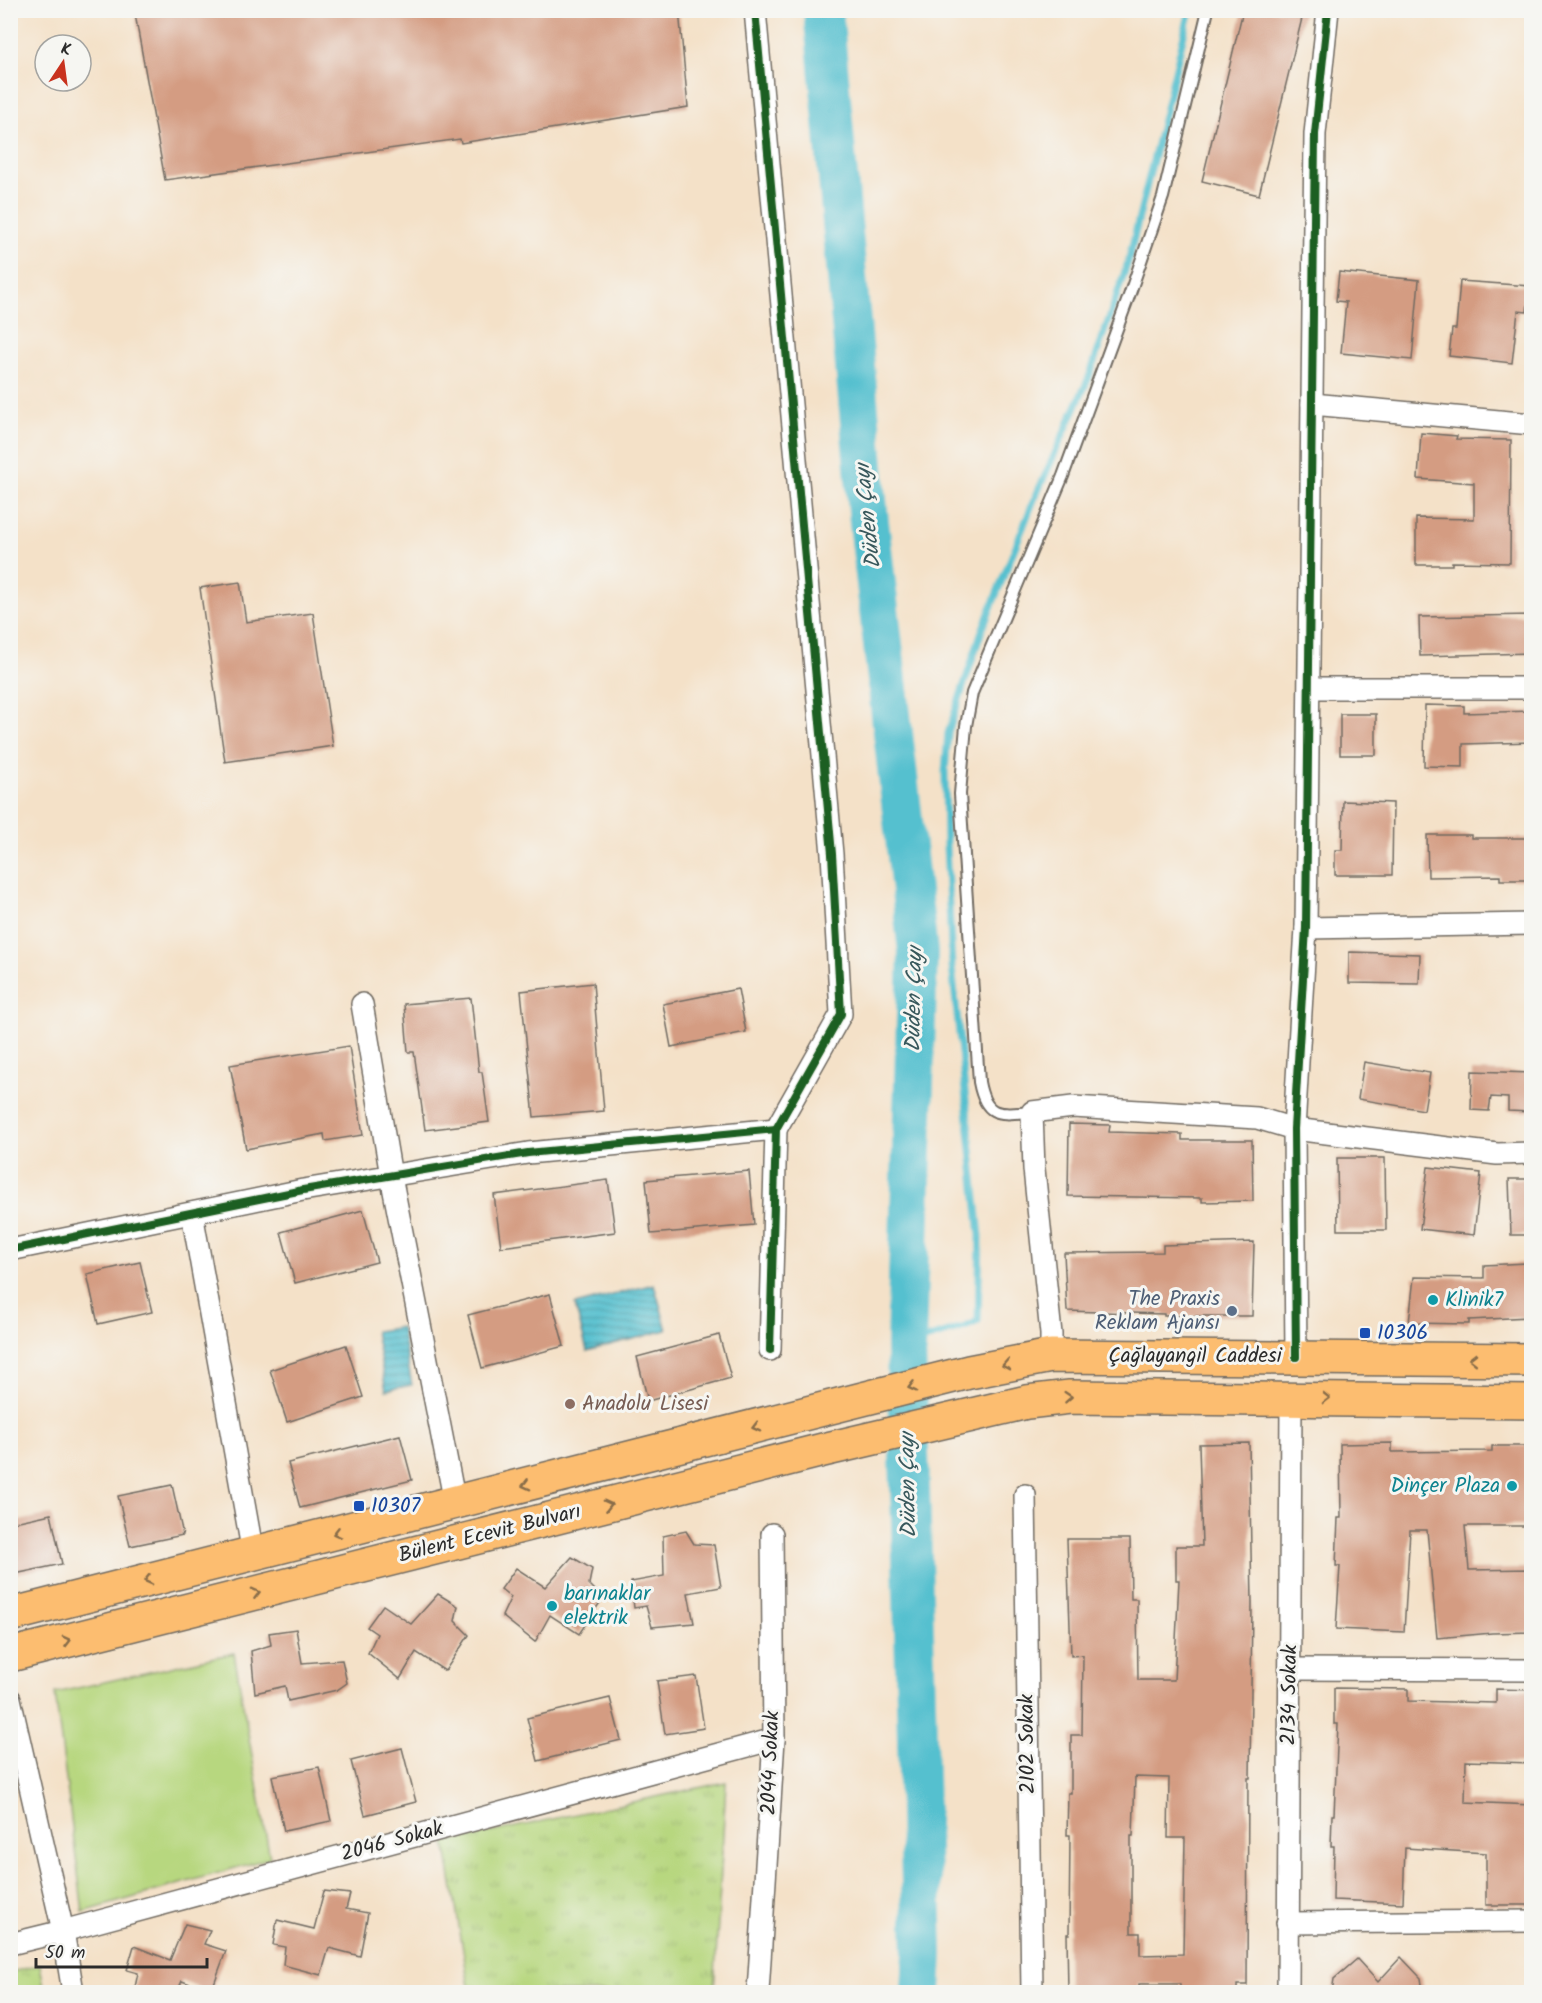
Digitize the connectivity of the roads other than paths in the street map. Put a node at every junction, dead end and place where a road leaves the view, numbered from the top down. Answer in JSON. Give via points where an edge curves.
{"nodes":[{"id":1,"x":755,"y":10,"type":"edge"},
{"id":2,"x":1208,"y":10,"type":"edge"},
{"id":3,"x":1328,"y":10,"type":"edge"},
{"id":4,"x":1312,"y":404,"type":"junction"},
{"id":5,"x":1532,"y":424,"type":"edge"},
{"id":6,"x":1310,"y":688,"type":"junction"},
{"id":7,"x":1532,"y":688,"type":"edge"},
{"id":8,"x":1532,"y":924,"type":"edge"},
{"id":9,"x":1306,"y":928,"type":"junction"},
{"id":10,"x":362,"y":1004,"type":"dead end"},
{"id":11,"x":1032,"y":1112,"type":"junction"},
{"id":12,"x":776,"y":1129,"type":"junction"},
{"id":13,"x":1294,"y":1129,"type":"junction"},
{"id":14,"x":1532,"y":1153,"type":"edge"},
{"id":15,"x":391,"y":1176,"type":"junction"},
{"id":16,"x":192,"y":1213,"type":"junction"},
{"id":17,"x":10,"y":1250,"type":"edge"},
{"id":18,"x":770,"y":1350,"type":"dead end"},
{"id":19,"x":1051,"y":1356,"type":"junction"},
{"id":20,"x":1296,"y":1357,"type":"junction"},
{"id":21,"x":1532,"y":1360,"type":"edge"},
{"id":22,"x":969,"y":1372,"type":"joint"},
{"id":23,"x":1291,"y":1398,"type":"junction"},
{"id":24,"x":1532,"y":1402,"type":"edge"},
{"id":25,"x":969,"y":1416,"type":"joint"},
{"id":26,"x":1025,"y":1495,"type":"dead end"},
{"id":27,"x":455,"y":1503,"type":"junction"},
{"id":28,"x":772,"y":1534,"type":"dead end"},
{"id":29,"x":253,"y":1554,"type":"junction"},
{"id":30,"x":10,"y":1615,"type":"edge"},
{"id":31,"x":10,"y":1655,"type":"edge"},
{"id":32,"x":1290,"y":1669,"type":"junction"},
{"id":33,"x":1532,"y":1670,"type":"edge"},
{"id":34,"x":10,"y":1699,"type":"edge"},
{"id":35,"x":774,"y":1739,"type":"junction"},
{"id":36,"x":1532,"y":1922,"type":"edge"},
{"id":37,"x":1287,"y":1923,"type":"junction"},
{"id":38,"x":63,"y":1932,"type":"junction"},
{"id":39,"x":10,"y":1944,"type":"edge"},
{"id":40,"x":73,"y":1992,"type":"edge"},
{"id":41,"x":758,"y":1992,"type":"edge"},
{"id":42,"x":1032,"y":1992,"type":"edge"},
{"id":43,"x":1288,"y":1992,"type":"edge"}],
"edges":[{"from":1,"to":12,"type":"street","via":[[832,854],[841,1014]]},
{"from":2,"to":11,"type":"lane","via":[[1163,196],[1063,476],[972,693],[966,726],[960,794],[979,1082],[987,1107],[1002,1114]]},
{"from":3,"to":4,"type":"street","via":[[1315,134]]},
{"from":4,"to":5,"type":"street"},
{"from":4,"to":6,"type":"street"},
{"from":6,"to":7,"type":"street"},
{"from":6,"to":9,"type":"street"},
{"from":8,"to":9,"type":"street"},
{"from":9,"to":13,"type":"street"},
{"from":10,"to":15,"type":"street"},
{"from":11,"to":13,"type":"street","via":[[1073,1107],[1246,1117]]},
{"from":11,"to":19,"type":"street"},
{"from":12,"to":15,"type":"street","via":[[528,1153]]},
{"from":12,"to":18,"type":"street"},
{"from":13,"to":14,"type":"street","via":[[1497,1154]]},
{"from":13,"to":20,"type":"street"},
{"from":15,"to":16,"type":"street"},
{"from":15,"to":27,"type":"street"},
{"from":16,"to":17,"type":"street"},
{"from":16,"to":29,"type":"street"},
{"from":19,"to":20,"type":"main road","name":"Çağlayangil Caddesi"},
{"from":19,"to":22,"type":"main road","name":"Çağlayangil Caddesi","one_way":true},
{"from":21,"to":20,"type":"main road","name":"Çağlayangil Caddesi","one_way":true},
{"from":22,"to":27,"type":"main road","name":"Bülent Ecevit Bulvarı","one_way":true},
{"from":23,"to":24,"type":"main road","name":"Çağlayangil Caddesi","one_way":true},
{"from":25,"to":23,"type":"main road","name":"Çağlayangil Caddesi","one_way":true,"via":[[1070,1396]]},
{"from":23,"to":32,"type":"street","name":"2134 Sokak"},
{"from":31,"to":25,"type":"main road","name":"Bülent Ecevit Bulvarı","one_way":true},
{"from":26,"to":42,"type":"street","name":"2102 Sokak"},
{"from":27,"to":29,"type":"main road","name":"Bülent Ecevit Bulvarı","one_way":true},
{"from":28,"to":35,"type":"street","name":"2044 Sokak"},
{"from":29,"to":30,"type":"main road","name":"Bülent Ecevit Bulvarı","one_way":true},
{"from":32,"to":33,"type":"street"},
{"from":32,"to":37,"type":"street","name":"2134 Sokak"},
{"from":34,"to":38,"type":"street"},
{"from":35,"to":38,"type":"street","name":"2046 Sokak"},
{"from":35,"to":41,"type":"street","name":"2044 Sokak"},
{"from":36,"to":37,"type":"street"},
{"from":37,"to":43,"type":"street","name":"2134 Sokak"},
{"from":38,"to":39,"type":"street","name":"2046 Sokak"},
{"from":38,"to":40,"type":"street"}]}
